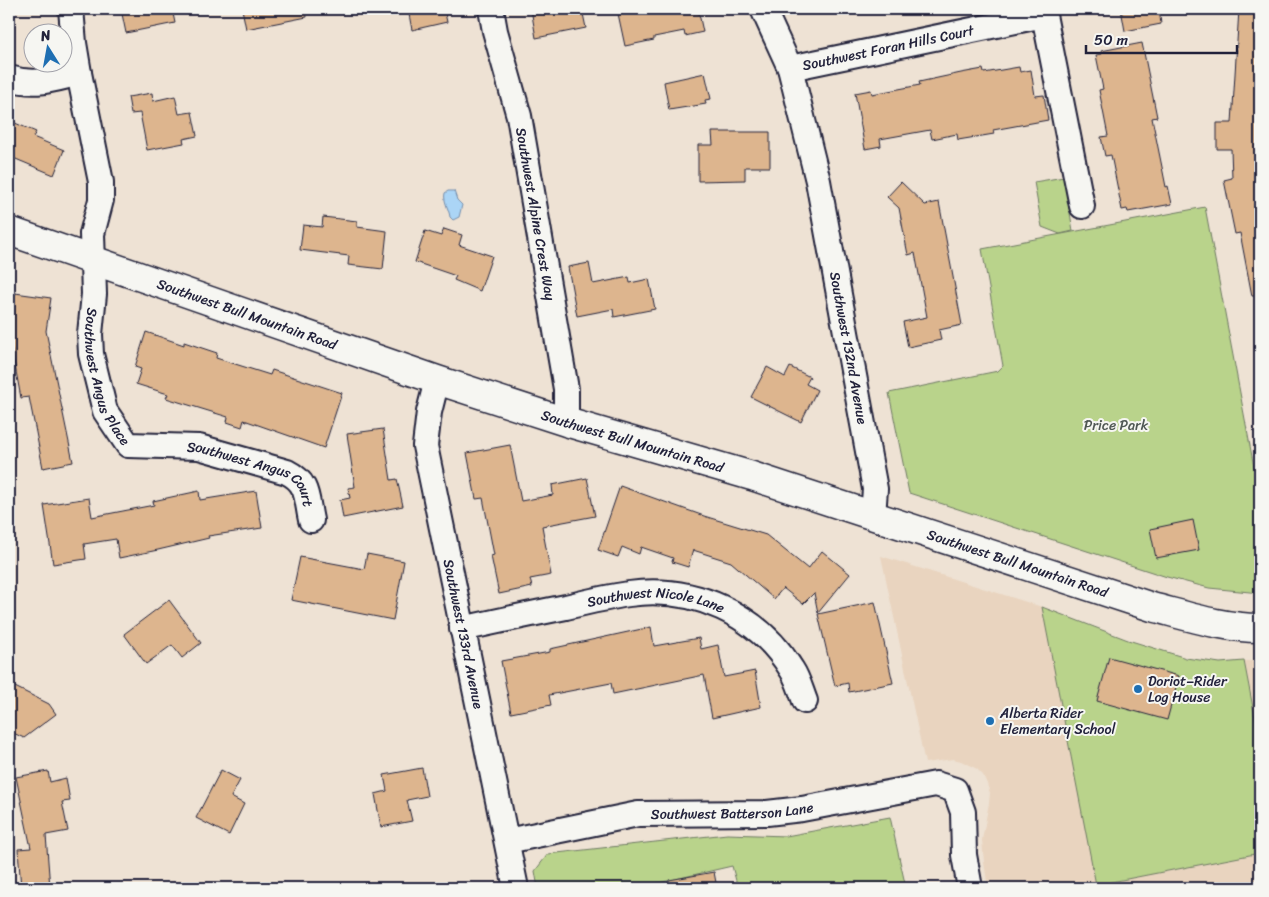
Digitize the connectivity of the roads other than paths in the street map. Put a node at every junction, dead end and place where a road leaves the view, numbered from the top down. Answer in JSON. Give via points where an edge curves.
{"nodes":[{"id":1,"x":71,"y":9,"type":"edge"},
{"id":2,"x":491,"y":9,"type":"edge"},
{"id":3,"x":763,"y":9,"type":"edge"},
{"id":4,"x":790,"y":68,"type":"junction"},
{"id":5,"x":79,"y":73,"type":"junction"},
{"id":6,"x":9,"y":78,"type":"edge"},
{"id":7,"x":1082,"y":206,"type":"dead end"},
{"id":8,"x":9,"y":231,"type":"edge"},
{"id":9,"x":94,"y":261,"type":"junction"},
{"id":10,"x":437,"y":380,"type":"junction"},
{"id":11,"x":566,"y":422,"type":"junction"},
{"id":12,"x":173,"y":445,"type":"joint"},
{"id":13,"x":873,"y":516,"type":"junction"},
{"id":14,"x":311,"y":520,"type":"dead end"},
{"id":15,"x":462,"y":628,"type":"junction"},
{"id":16,"x":1260,"y":628,"type":"edge"},
{"id":17,"x":805,"y":701,"type":"dead end"},
{"id":18,"x":507,"y":841,"type":"junction"},
{"id":19,"x":516,"y":888,"type":"edge"},
{"id":20,"x":970,"y":888,"type":"edge"}],
"edges":[{"from":1,"to":5,"type":"street"},
{"from":2,"to":11,"type":"street","name":"Southwest Alpine Crest Way","via":[[519,116],[566,389]]},
{"from":3,"to":4,"type":"street","name":"Southwest 132nd Avenue"},
{"from":4,"to":7,"type":"street","name":"Southwest Foran Hills Court","via":[[1044,15]]},
{"from":4,"to":13,"type":"street","name":"Southwest 132nd Avenue","via":[[818,180],[875,489]]},
{"from":5,"to":6,"type":"street","via":[[47,82],[19,82]]},
{"from":5,"to":9,"type":"street","via":[[101,182],[101,200],[92,234]]},
{"from":8,"to":9,"type":"main road","name":"Southwest Bull Mountain Road"},
{"from":9,"to":10,"type":"main road","name":"Southwest Bull Mountain Road"},
{"from":9,"to":12,"type":"street","name":"Southwest Angus Place","via":[[91,354],[105,411],[128,445]]},
{"from":10,"to":11,"type":"main road","name":"Southwest Bull Mountain Road"},
{"from":10,"to":15,"type":"street","name":"Southwest 133rd Avenue","via":[[425,446]]},
{"from":11,"to":13,"type":"main road","name":"Southwest Bull Mountain Road","via":[[752,476]]},
{"from":12,"to":14,"type":"street","name":"Southwest Angus Court","via":[[199,447],[297,477],[304,487]]},
{"from":13,"to":16,"type":"main road","name":"Southwest Bull Mountain Road","via":[[1152,607],[1241,628]]},
{"from":15,"to":17,"type":"street","name":"Southwest Nicole Lane","via":[[630,594],[665,592],[696,598],[731,611],[760,631],[792,671]]},
{"from":15,"to":18,"type":"street","name":"Southwest 133rd Avenue"},
{"from":18,"to":19,"type":"street","name":"Southwest 133rd Avenue"},
{"from":18,"to":20,"type":"street","name":"Southwest Batterson Lane","via":[[638,814],[802,810],[936,784],[955,790],[963,812],[964,855]]}]}
